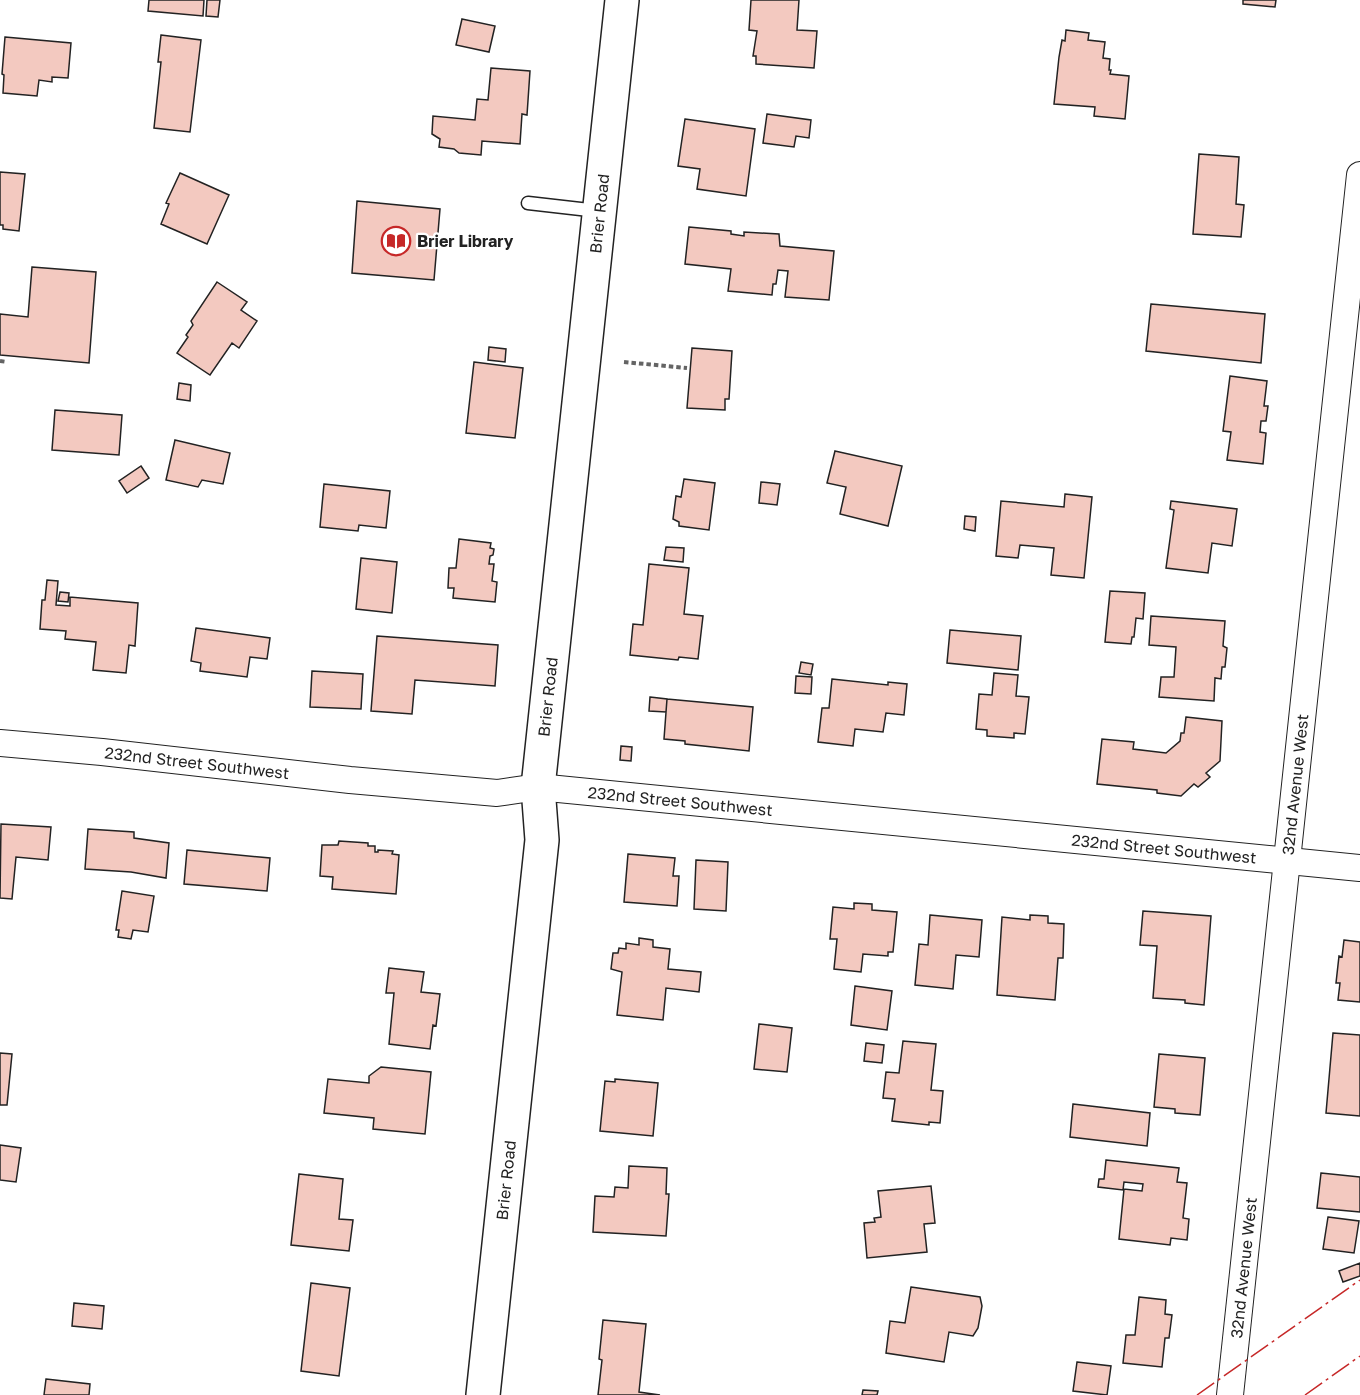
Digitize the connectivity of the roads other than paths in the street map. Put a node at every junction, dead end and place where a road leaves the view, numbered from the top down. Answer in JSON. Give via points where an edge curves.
{"nodes":[{"id":1,"x":622,"y":0,"type":"edge"},
{"id":2,"x":1360,"y":175,"type":"edge"},
{"id":3,"x":528,"y":203,"type":"dead end"},
{"id":4,"x":600,"y":211,"type":"junction"},
{"id":5,"x":0,"y":743,"type":"edge"},
{"id":6,"x":538,"y":787,"type":"junction"},
{"id":7,"x":1287,"y":861,"type":"junction"},
{"id":8,"x":1360,"y":868,"type":"edge"},
{"id":9,"x":483,"y":1395,"type":"edge"},
{"id":10,"x":1230,"y":1395,"type":"edge"}],
"edges":[{"from":1,"to":4,"type":"main road","name":"Brier Road"},
{"from":2,"to":7,"type":"street","name":"32nd Avenue West"},
{"from":3,"to":4,"type":"lane"},
{"from":4,"to":6,"type":"main road","name":"Brier Road"},
{"from":5,"to":6,"type":"street","name":"232nd Street Southwest","via":[[497,793]]},
{"from":6,"to":7,"type":"street","name":"232nd Street Southwest"},
{"from":6,"to":9,"type":"main road","name":"Brier Road","via":[[542,840]]},
{"from":7,"to":8,"type":"street","name":"232nd Street Southwest"},
{"from":7,"to":10,"type":"street","name":"32nd Avenue West"}]}
